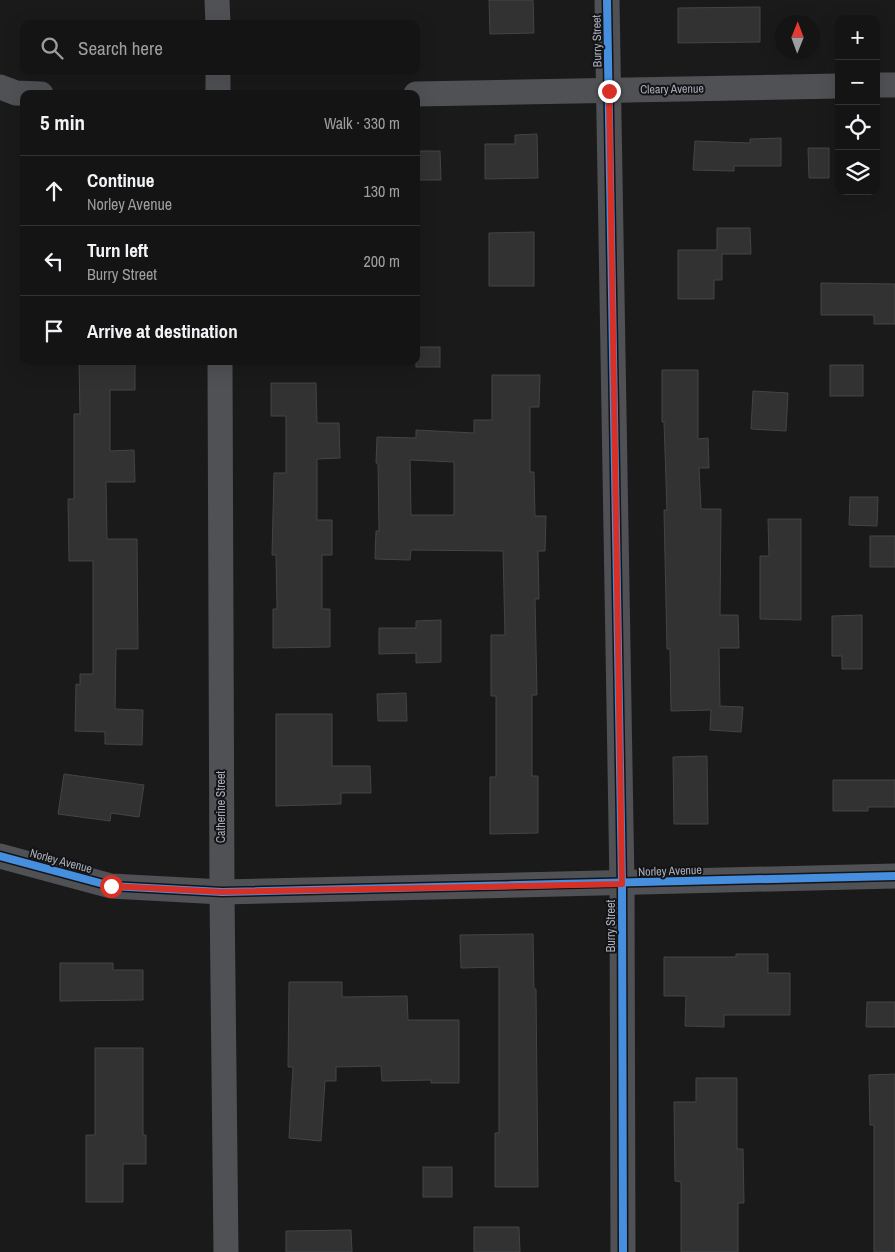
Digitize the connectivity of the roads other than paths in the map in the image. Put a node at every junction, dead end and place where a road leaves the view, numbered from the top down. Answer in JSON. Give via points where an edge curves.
{"nodes":[{"id":1,"x":218,"y":0,"type":"edge"},
{"id":2,"x":607,"y":0,"type":"edge"},
{"id":3,"x":218,"y":20,"type":"edge"},
{"id":4,"x":218,"y":75,"type":"edge"},
{"id":5,"x":880,"y":85,"type":"edge"},
{"id":6,"x":895,"y":85,"type":"edge"},
{"id":7,"x":835,"y":86,"type":"edge"},
{"id":8,"x":0,"y":87,"type":"edge"},
{"id":9,"x":218,"y":90,"type":"edge"},
{"id":10,"x":609,"y":91,"type":"junction"},
{"id":11,"x":20,"y":93,"type":"edge"},
{"id":12,"x":420,"y":94,"type":"edge"},
{"id":13,"x":220,"y":365,"type":"edge"},
{"id":14,"x":0,"y":856,"type":"edge"},
{"id":15,"x":895,"y":876,"type":"edge"},
{"id":16,"x":622,"y":884,"type":"junction"},
{"id":17,"x":222,"y":892,"type":"junction"},
{"id":18,"x":226,"y":1252,"type":"edge"},
{"id":19,"x":623,"y":1252,"type":"edge"}],
"edges":[{"from":1,"to":3,"type":"street"},
{"from":2,"to":10,"type":"street","name":"Burry Street"},
{"from":4,"to":9,"type":"street"},
{"from":5,"to":6,"type":"street"},
{"from":7,"to":10,"type":"street","name":"Cleary Avenue"},
{"from":8,"to":11,"type":"street"},
{"from":10,"to":12,"type":"street","name":"Cleary Avenue"},
{"from":10,"to":16,"type":"street","name":"Burry Street"},
{"from":13,"to":17,"type":"street","name":"Catherine Street"},
{"from":14,"to":17,"type":"street","name":"Norley Avenue","via":[[111,886]]},
{"from":15,"to":16,"type":"street","name":"Norley Avenue"},
{"from":16,"to":17,"type":"street","name":"Norley Avenue"},
{"from":16,"to":19,"type":"street","name":"Burry Street"},
{"from":17,"to":18,"type":"street","name":"Catherine Street"}]}
